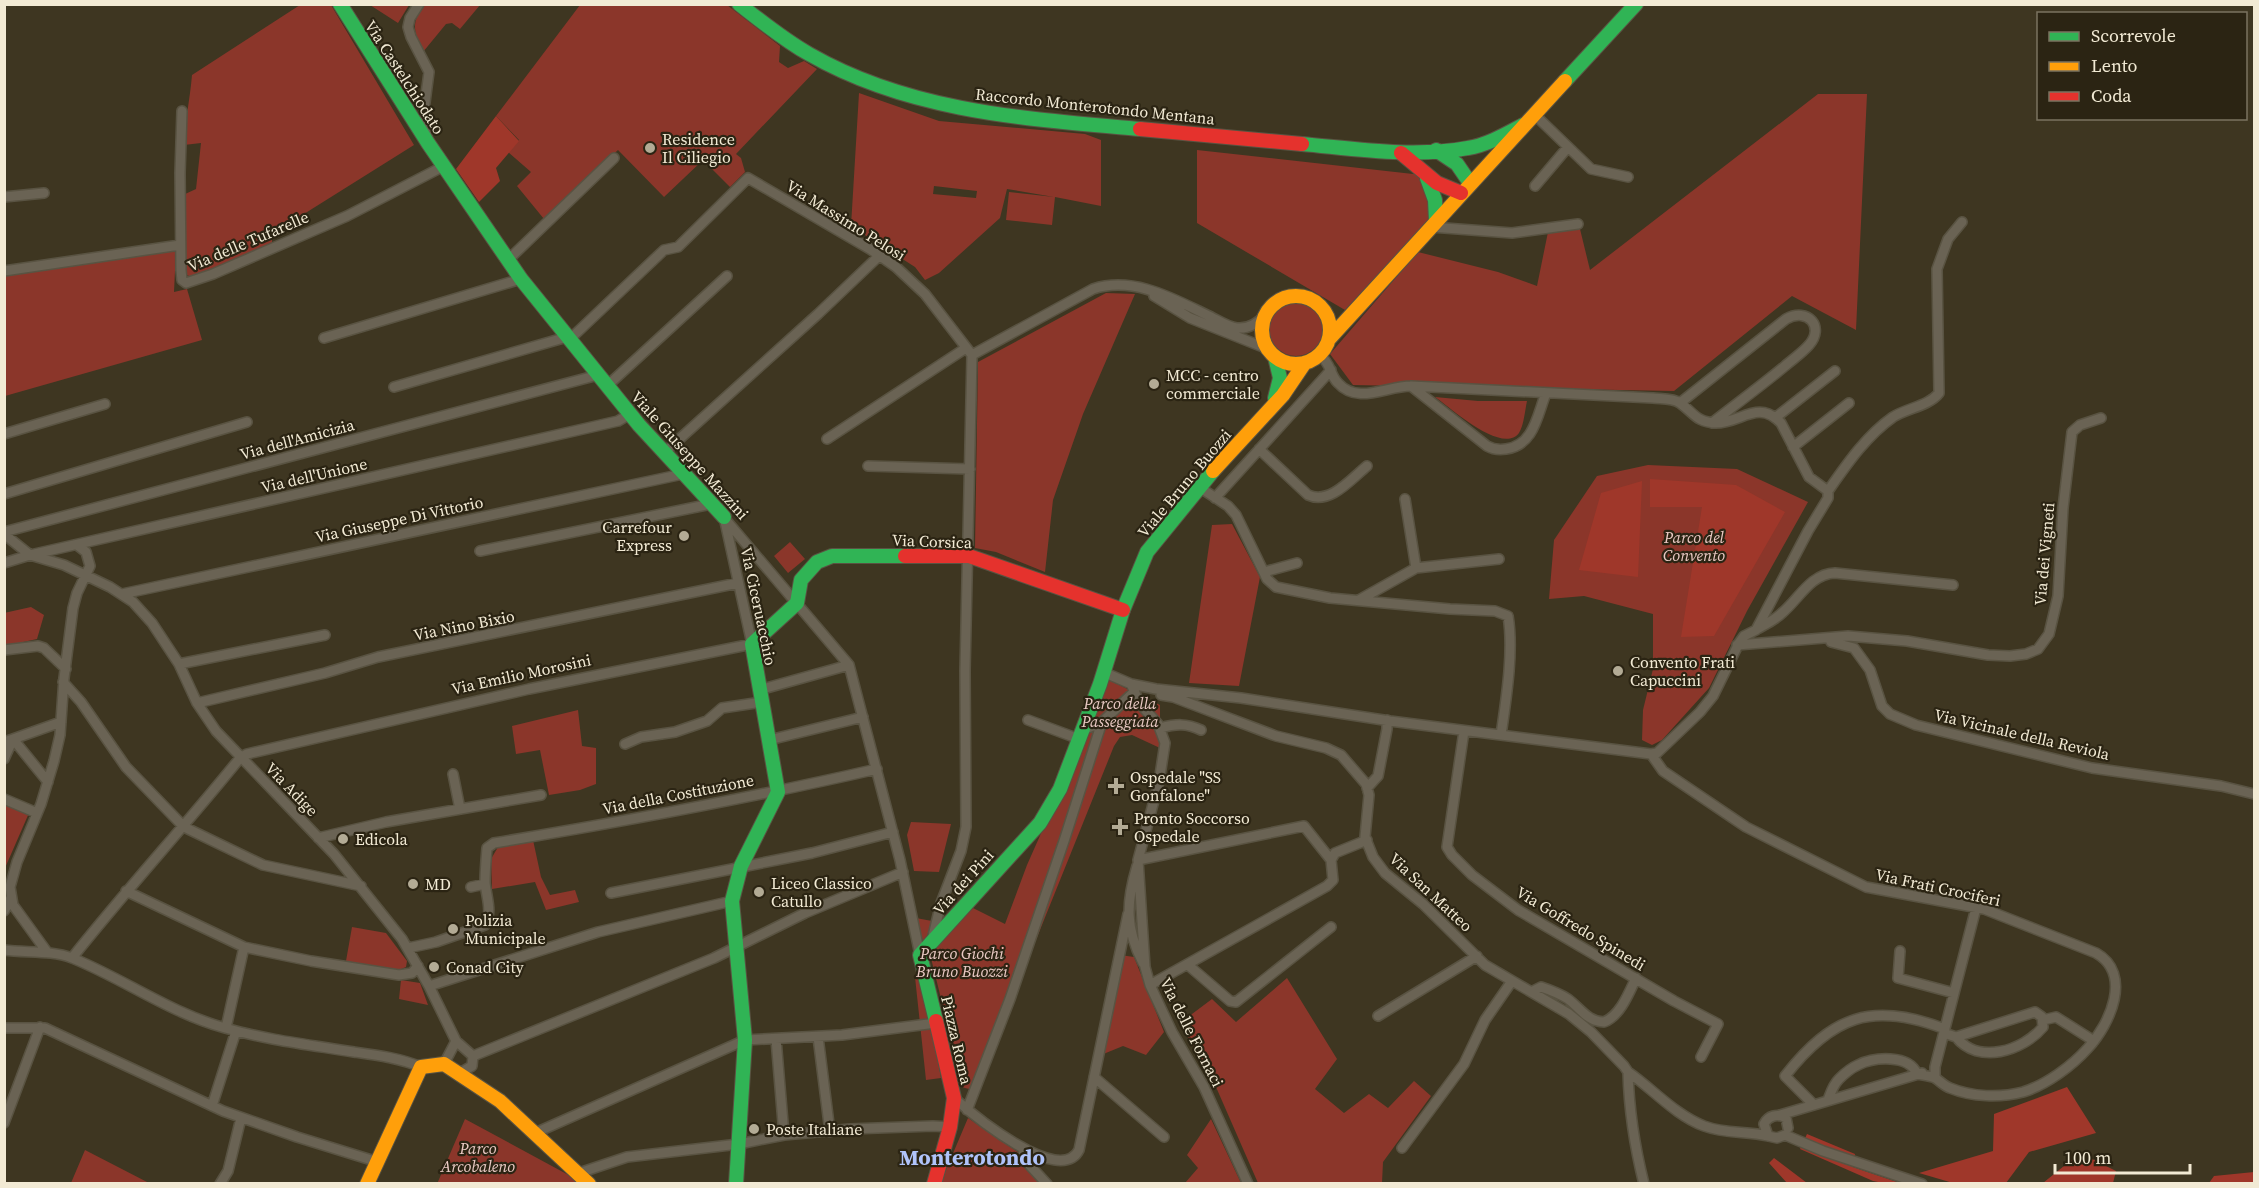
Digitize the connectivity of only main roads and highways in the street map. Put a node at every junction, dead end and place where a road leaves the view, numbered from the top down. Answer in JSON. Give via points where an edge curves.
{"nodes":[{"id":1,"x":340,"y":4,"type":"edge"},
{"id":2,"x":739,"y":4,"type":"edge"},
{"id":3,"x":1636,"y":4,"type":"edge"},
{"id":4,"x":1524,"y":125,"type":"junction"},
{"id":5,"x":1436,"y":150,"type":"junction"},
{"id":6,"x":1401,"y":153,"type":"junction"},
{"id":7,"x":444,"y":166,"type":"joint"},
{"id":8,"x":1426,"y":176,"type":"junction"},
{"id":9,"x":1466,"y":188,"type":"junction"},
{"id":10,"x":1433,"y":224,"type":"junction"},
{"id":11,"x":1320,"y":305,"type":"junction"},
{"id":12,"x":1358,"y":309,"type":"junction"},
{"id":13,"x":1330,"y":338,"type":"junction"},
{"id":14,"x":1271,"y":353,"type":"junction"},
{"id":15,"x":1304,"y":364,"type":"junction"},
{"id":16,"x":1258,"y":423,"type":"junction"},
{"id":17,"x":724,"y":517,"type":"road end"},
{"id":18,"x":1123,"y":610,"type":"junction"},
{"id":19,"x":752,"y":644,"type":"joint"},
{"id":20,"x":778,"y":792,"type":"joint"},
{"id":21,"x":1031,"y":833,"type":"joint"},
{"id":22,"x":920,"y":955,"type":"joint"},
{"id":23,"x":367,"y":1184,"type":"edge"},
{"id":24,"x":589,"y":1184,"type":"edge"},
{"id":25,"x":736,"y":1184,"type":"edge"},
{"id":26,"x":934,"y":1184,"type":"edge"}],
"edges":[{"from":1,"to":7,"type":"main road","name":"Via Castelchiodato"},
{"from":2,"to":6,"type":"main road","name":"Raccordo Monterotondo Mentana","via":[[788,43],[821,62],[867,83],[928,101],[1034,119]]},
{"from":3,"to":4,"type":"main road"},
{"from":4,"to":5,"type":"main road","name":"Raccordo Monterotondo Mentana","via":[[1479,146]]},
{"from":4,"to":9,"type":"main road"},
{"from":5,"to":6,"type":"main road","name":"Raccordo Monterotondo Mentana"},
{"from":5,"to":9,"type":"main road","via":[[1457,164]]},
{"from":6,"to":8,"type":"main road"},
{"from":7,"to":17,"type":"main road","name":"Viale Giuseppe Mazzini","via":[[521,279],[568,338],[630,414]]},
{"from":8,"to":9,"type":"main road","via":[[1446,188]]},
{"from":8,"to":10,"type":"main road","via":[[1434,195]]},
{"from":9,"to":10,"type":"main road"},
{"from":10,"to":12,"type":"main road"},
{"from":11,"to":12,"type":"main road","via":[[1336,314]]},
{"from":11,"to":13,"type":"main road","via":[[1329,320]]},
{"from":11,"to":14,"type":"main road","via":[[1295,296],[1278,301],[1265,315],[1262,326]]},
{"from":12,"to":13,"type":"main road"},
{"from":13,"to":15,"type":"main road","via":[[1320,355]]},
{"from":14,"to":15,"type":"main road","via":[[1294,365]]},
{"from":14,"to":16,"type":"main road","name":"Viale Bruno Buozzi","via":[[1280,374],[1280,387]]},
{"from":15,"to":16,"type":"main road","name":"Viale Bruno Buozzi","via":[[1283,396]]},
{"from":16,"to":18,"type":"main road","name":"Viale Bruno Buozzi","via":[[1149,548]]},
{"from":18,"to":19,"type":"main road","name":"Via Corsica","via":[[969,556],[828,557],[802,577],[796,589],[796,603]]},
{"from":18,"to":21,"type":"main road","name":"Viale Bruno Buozzi","via":[[1056,798]]},
{"from":19,"to":20,"type":"main road","name":"Via Ciceruacchio"},
{"from":20,"to":25,"type":"main road","name":"Via della Costituzione","via":[[741,866],[732,901],[745,1040]]},
{"from":21,"to":22,"type":"main road","name":"Via dei Pini"},
{"from":22,"to":26,"type":"main road","name":"Piazza Roma","via":[[954,1098]]},
{"from":23,"to":24,"type":"main road","via":[[421,1067],[444,1064],[500,1101]]}]}
